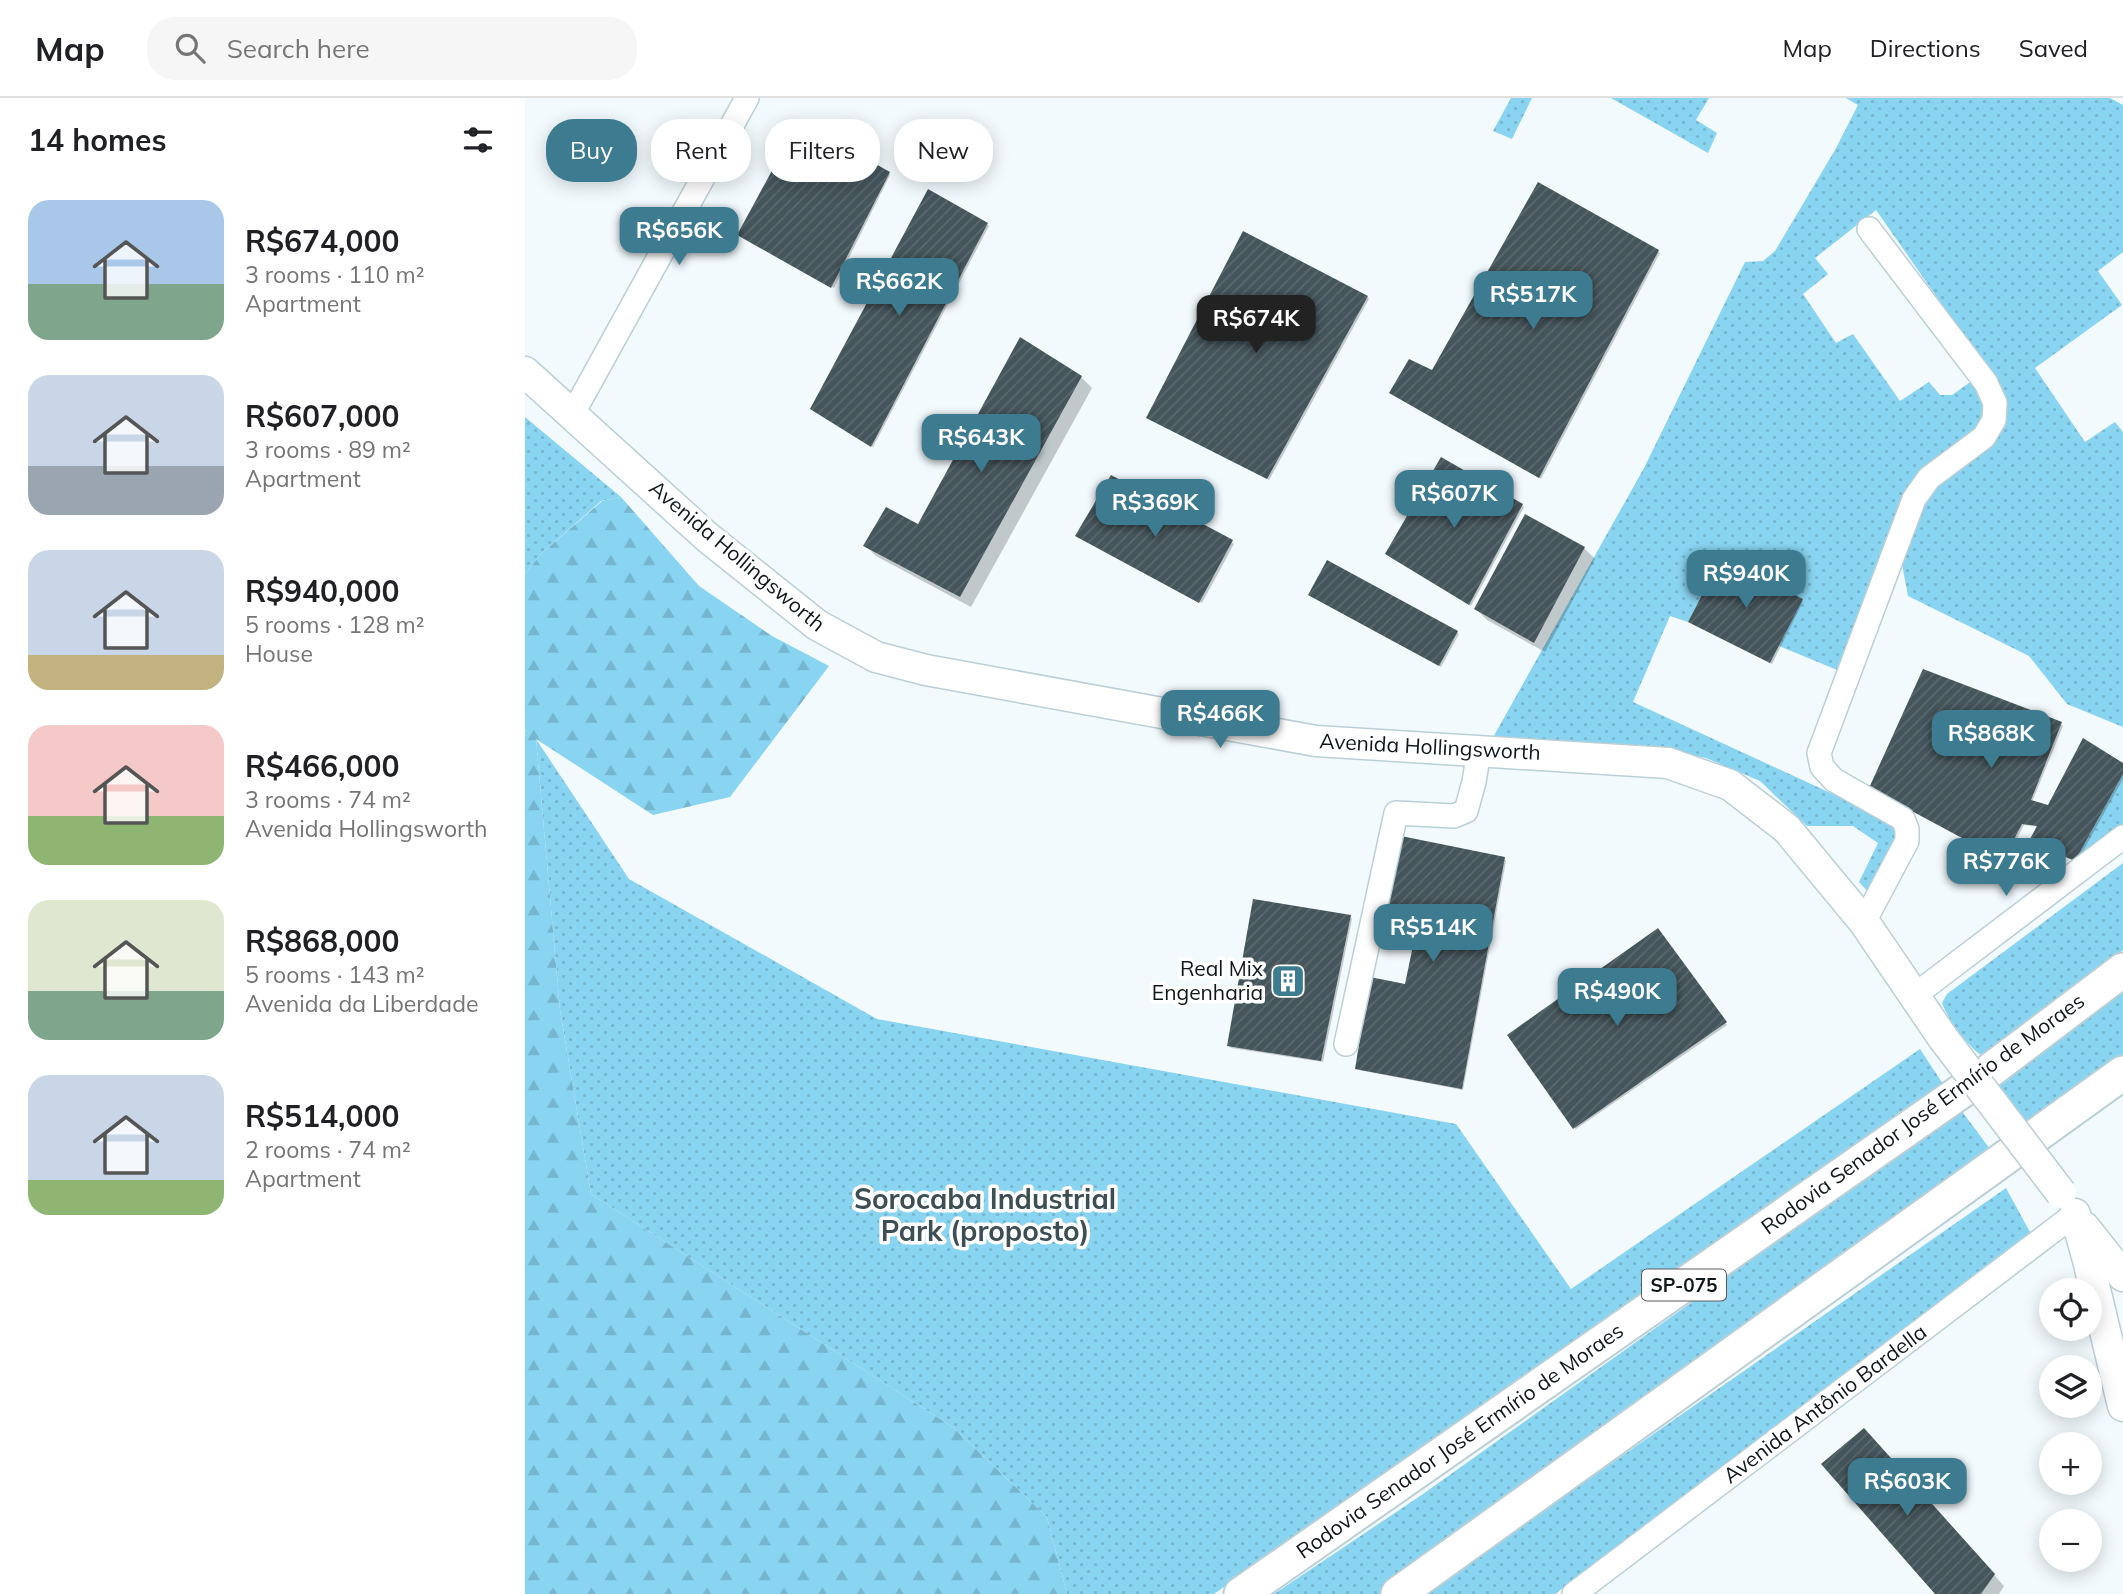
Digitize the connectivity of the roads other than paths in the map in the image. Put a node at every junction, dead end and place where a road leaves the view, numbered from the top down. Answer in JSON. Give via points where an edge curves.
{"nodes":[{"id":1,"x":747,"y":98,"type":"edge"},
{"id":2,"x":1869,"y":229,"type":"dead end"},
{"id":3,"x":525,"y":372,"type":"edge"},
{"id":4,"x":572,"y":415,"type":"junction"},
{"id":5,"x":1479,"y":751,"type":"junction"},
{"id":6,"x":2123,"y":837,"type":"edge"},
{"id":7,"x":1864,"y":922,"type":"junction"},
{"id":8,"x":2123,"y":970,"type":"edge"},
{"id":9,"x":1915,"y":995,"type":"junction"},
{"id":10,"x":1346,"y":1044,"type":"dead end"},
{"id":11,"x":2123,"y":1073,"type":"edge"},
{"id":12,"x":2068,"y":1204,"type":"junction"},
{"id":13,"x":2123,"y":1276,"type":"edge"},
{"id":14,"x":2123,"y":1406,"type":"edge"},
{"id":15,"x":1241,"y":1594,"type":"edge"},
{"id":16,"x":1398,"y":1594,"type":"edge"},
{"id":17,"x":1574,"y":1594,"type":"edge"}],
"edges":[{"from":1,"to":4,"type":"street"},
{"from":2,"to":7,"type":"street","via":[[1986,383],[1995,403],[1994,420],[1984,437],[1929,478],[1914,499],[1819,753],[1822,767],[1833,780],[1903,819],[1907,829],[1907,841]]},
{"from":3,"to":4,"type":"main road","name":"Avenida Hollingsworth"},
{"from":4,"to":5,"type":"main road","name":"Avenida Hollingsworth","via":[[707,537],[817,625],[876,657],[1316,741]]},
{"from":5,"to":7,"type":"main road","name":"Avenida Hollingsworth","via":[[1668,763],[1730,785],[1787,829]]},
{"from":5,"to":10,"type":"street","via":[[1466,811],[1454,816],[1396,813]]},
{"from":6,"to":9,"type":"street"},
{"from":7,"to":9,"type":"main road","name":"Avenida Hollingsworth"},
{"from":8,"to":15,"type":"highway","name":"Rodovia Senador José Ermírio de Moraes","number":"SP-075","via":[[1976,1082]]},
{"from":9,"to":12,"type":"main road","name":"Avenida Hollingsworth","bridge":true},
{"from":11,"to":16,"type":"highway"},
{"from":12,"to":13,"type":"main road"},
{"from":12,"to":14,"type":"main road","via":[[2088,1260]]},
{"from":12,"to":17,"type":"street","name":"Avenida Antônio Bardella"}]}
